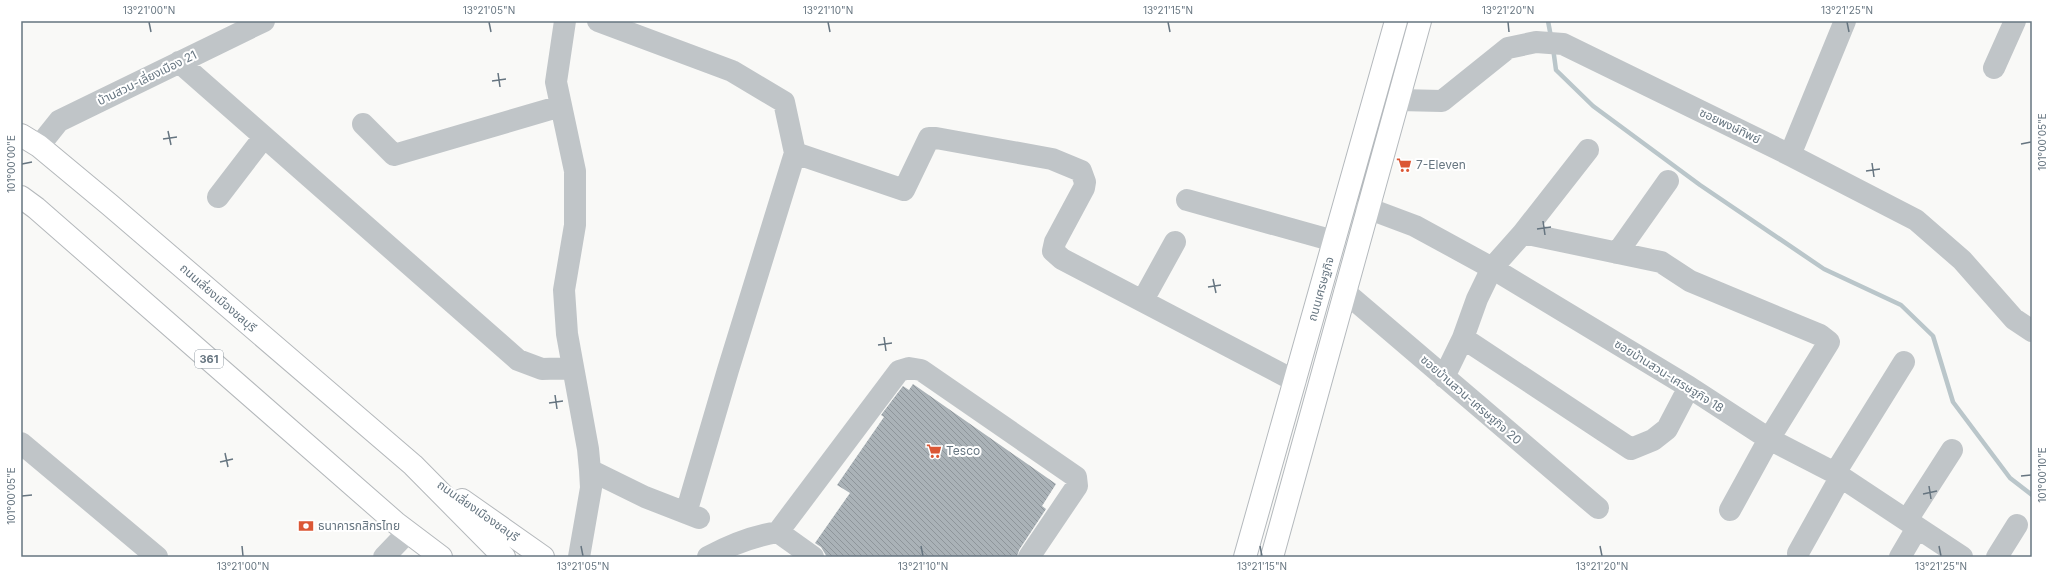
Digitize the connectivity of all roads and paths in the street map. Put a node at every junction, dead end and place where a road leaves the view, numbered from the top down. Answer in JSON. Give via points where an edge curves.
{"nodes":[{"id":1,"x":264,"y":21,"type":"edge"},
{"id":2,"x":565,"y":21,"type":"edge"},
{"id":3,"x":598,"y":21,"type":"edge"},
{"id":4,"x":1396,"y":21,"type":"edge"},
{"id":5,"x":1420,"y":21,"type":"edge"},
{"id":6,"x":1845,"y":21,"type":"edge"},
{"id":7,"x":2014,"y":21,"type":"edge"},
{"id":8,"x":179,"y":62,"type":"junction"},
{"id":9,"x":1994,"y":68,"type":"dead end"},
{"id":10,"x":1399,"y":100,"type":"junction"},
{"id":11,"x":561,"y":106,"type":"junction"},
{"id":12,"x":363,"y":124,"type":"dead end"},
{"id":13,"x":264,"y":137,"type":"junction"},
{"id":14,"x":30,"y":140,"type":"edge"},
{"id":15,"x":1588,"y":150,"type":"dead end"},
{"id":16,"x":795,"y":153,"type":"junction"},
{"id":17,"x":1790,"y":155,"type":"junction"},
{"id":18,"x":1668,"y":182,"type":"dead end"},
{"id":19,"x":21,"y":197,"type":"edge"},
{"id":20,"x":218,"y":197,"type":"dead end"},
{"id":21,"x":1186,"y":200,"type":"dead end"},
{"id":22,"x":1367,"y":208,"type":"junction"},
{"id":23,"x":1523,"y":233,"type":"junction"},
{"id":24,"x":1334,"y":241,"type":"junction"},
{"id":25,"x":1175,"y":242,"type":"dead end"},
{"id":26,"x":1618,"y":253,"type":"junction"},
{"id":27,"x":1492,"y":268,"type":"junction"},
{"id":28,"x":1345,"y":292,"type":"junction"},
{"id":29,"x":1143,"y":300,"type":"junction"},
{"id":30,"x":2032,"y":331,"type":"edge"},
{"id":31,"x":1463,"y":338,"type":"junction"},
{"id":32,"x":1904,"y":362,"type":"dead end"},
{"id":33,"x":573,"y":368,"type":"junction"},
{"id":34,"x":1444,"y":377,"type":"junction"},
{"id":35,"x":1295,"y":381,"type":"junction"},
{"id":36,"x":1689,"y":387,"type":"junction"},
{"id":37,"x":1769,"y":439,"type":"junction"},
{"id":38,"x":21,"y":443,"type":"edge"},
{"id":39,"x":1952,"y":450,"type":"dead end"},
{"id":40,"x":413,"y":466,"type":"junction"},
{"id":41,"x":590,"y":470,"type":"junction"},
{"id":42,"x":1838,"y":474,"type":"junction"},
{"id":43,"x":1598,"y":508,"type":"dead end"},
{"id":44,"x":1730,"y":510,"type":"dead end"},
{"id":45,"x":1912,"y":524,"type":"junction"},
{"id":46,"x":2017,"y":525,"type":"dead end"},
{"id":47,"x":401,"y":528,"type":"junction"},
{"id":48,"x":778,"y":532,"type":"junction"},
{"id":49,"x":1247,"y":552,"type":"edge"},
{"id":50,"x":1798,"y":553,"type":"dead end"},
{"id":51,"x":147,"y":554,"type":"edge"},
{"id":52,"x":1034,"y":555,"type":"edge"},
{"id":53,"x":1276,"y":556,"type":"edge"},
{"id":54,"x":384,"y":557,"type":"edge"},
{"id":55,"x":427,"y":557,"type":"edge"},
{"id":56,"x":441,"y":557,"type":"edge"},
{"id":57,"x":504,"y":557,"type":"edge"},
{"id":58,"x":544,"y":557,"type":"edge"},
{"id":59,"x":579,"y":557,"type":"edge"},
{"id":60,"x":708,"y":557,"type":"edge"},
{"id":61,"x":813,"y":557,"type":"edge"},
{"id":62,"x":1900,"y":557,"type":"edge"},
{"id":63,"x":1962,"y":557,"type":"edge"},
{"id":64,"x":1997,"y":557,"type":"edge"}],
"edges":[{"from":1,"to":8,"type":"street","name":"บ้านสวน-เลี่ยงเมือง 21"},
{"from":2,"to":11,"type":"street","via":[[556,82]]},
{"from":3,"to":16,"type":"street","via":[[732,71],[784,102]]},
{"from":4,"to":24,"type":"main road","name":"ถนนเศรษฐกิจ"},
{"from":5,"to":10,"type":"main road","name":"ถนนเศรษฐกิจ"},
{"from":6,"to":17,"type":"street"},
{"from":7,"to":9,"type":"street"},
{"from":8,"to":13,"type":"street"},
{"from":8,"to":14,"type":"street","name":"บ้านสวน-เลี่ยงเมือง 21","via":[[59,121]]},
{"from":10,"to":17,"type":"street","name":"ซอยพงษ์ทิพย์","via":[[1442,101],[1508,48],[1536,42],[1563,44]]},
{"from":10,"to":22,"type":"main road","name":"ถนนเศรษฐกิจ"},
{"from":11,"to":12,"type":"street","via":[[394,155]]},
{"from":11,"to":33,"type":"street","via":[[575,171],[575,225],[564,290],[567,334]]},
{"from":13,"to":20,"type":"street"},
{"from":13,"to":33,"type":"street","via":[[518,360],[542,369]]},
{"from":14,"to":40,"type":"main road","name":"ถนนเลี่ยงเมืองชลบุรี","via":[[144,233]]},
{"from":15,"to":23,"type":"street"},
{"from":16,"to":29,"type":"street","via":[[904,190],[929,138],[1052,159],[1081,171],[1085,182],[1084,188],[1054,242],[1053,251],[1062,259]]},
{"from":16,"to":41,"type":"street","via":[[728,370],[693,516]]},
{"from":17,"to":30,"type":"street","name":"ซอยพงษ์ทิพย์","via":[[1916,220],[1962,260],[2014,319]]},
{"from":18,"to":26,"type":"street"},
{"from":19,"to":47,"type":"main road","number":"361"},
{"from":21,"to":24,"type":"street"},
{"from":22,"to":27,"type":"street","name":"ซอยบ้านสวน-เศรษฐกิจ 18","via":[[1415,226]]},
{"from":22,"to":28,"type":"main road","name":"ถนนเศรษฐกิจ"},
{"from":23,"to":26,"type":"street"},
{"from":23,"to":27,"type":"street"},
{"from":24,"to":35,"type":"main road","name":"ถนนเศรษฐกิจ"},
{"from":25,"to":29,"type":"street"},
{"from":26,"to":37,"type":"street","via":[[1661,262],[1690,281],[1820,335],[1829,342]]},
{"from":27,"to":31,"type":"street"},
{"from":27,"to":36,"type":"street","name":"ซอยบ้านสวน-เศรษฐกิจ 18"},
{"from":28,"to":34,"type":"street","name":"ซอยบ้านสวน-เศรษฐกิจ 20"},
{"from":28,"to":53,"type":"main road","name":"ถนนเศรษฐกิจ"},
{"from":29,"to":35,"type":"street"},
{"from":31,"to":34,"type":"street"},
{"from":31,"to":36,"type":"street","via":[[1631,449],[1653,440],[1667,429]]},
{"from":32,"to":42,"type":"street"},
{"from":33,"to":41,"type":"street"},
{"from":34,"to":43,"type":"street","name":"ซอยบ้านสวน-เศรษฐกิจ 20"},
{"from":35,"to":49,"type":"main road","name":"ถนนเศรษฐกิจ"},
{"from":36,"to":37,"type":"street","name":"ซอยบ้านสวน-เศรษฐกิจ 18"},
{"from":37,"to":42,"type":"street","name":"ซอยบ้านสวน-เศรษฐกิจ 18"},
{"from":37,"to":44,"type":"street"},
{"from":38,"to":51,"type":"street"},
{"from":39,"to":45,"type":"street"},
{"from":40,"to":57,"type":"main road","name":"ถนนเลี่ยงเมืองชลบุรี"},
{"from":40,"to":58,"type":"main road","name":"ถนนเลี่ยงเมืองชลบุรี"},
{"from":41,"to":59,"type":"street","via":[[591,488]]},
{"from":42,"to":45,"type":"street","name":"ซอยบ้านสวน-เศรษฐกิจ 18"},
{"from":42,"to":50,"type":"street"},
{"from":45,"to":62,"type":"street"},
{"from":45,"to":63,"type":"street","name":"ซอยบ้านสวน-เศรษฐกิจ 18"},
{"from":46,"to":64,"type":"street"},
{"from":47,"to":54,"type":"street"},
{"from":47,"to":55,"type":"main road","number":"361"},
{"from":47,"to":56,"type":"main road","number":"361"},
{"from":48,"to":52,"type":"street","via":[[899,371],[909,368],[921,370],[1076,477],[1077,486]]},
{"from":48,"to":60,"type":"street","via":[[759,535],[726,547]]},
{"from":48,"to":61,"type":"street"},
{"from":49,"to":53,"type":"main road"}]}
